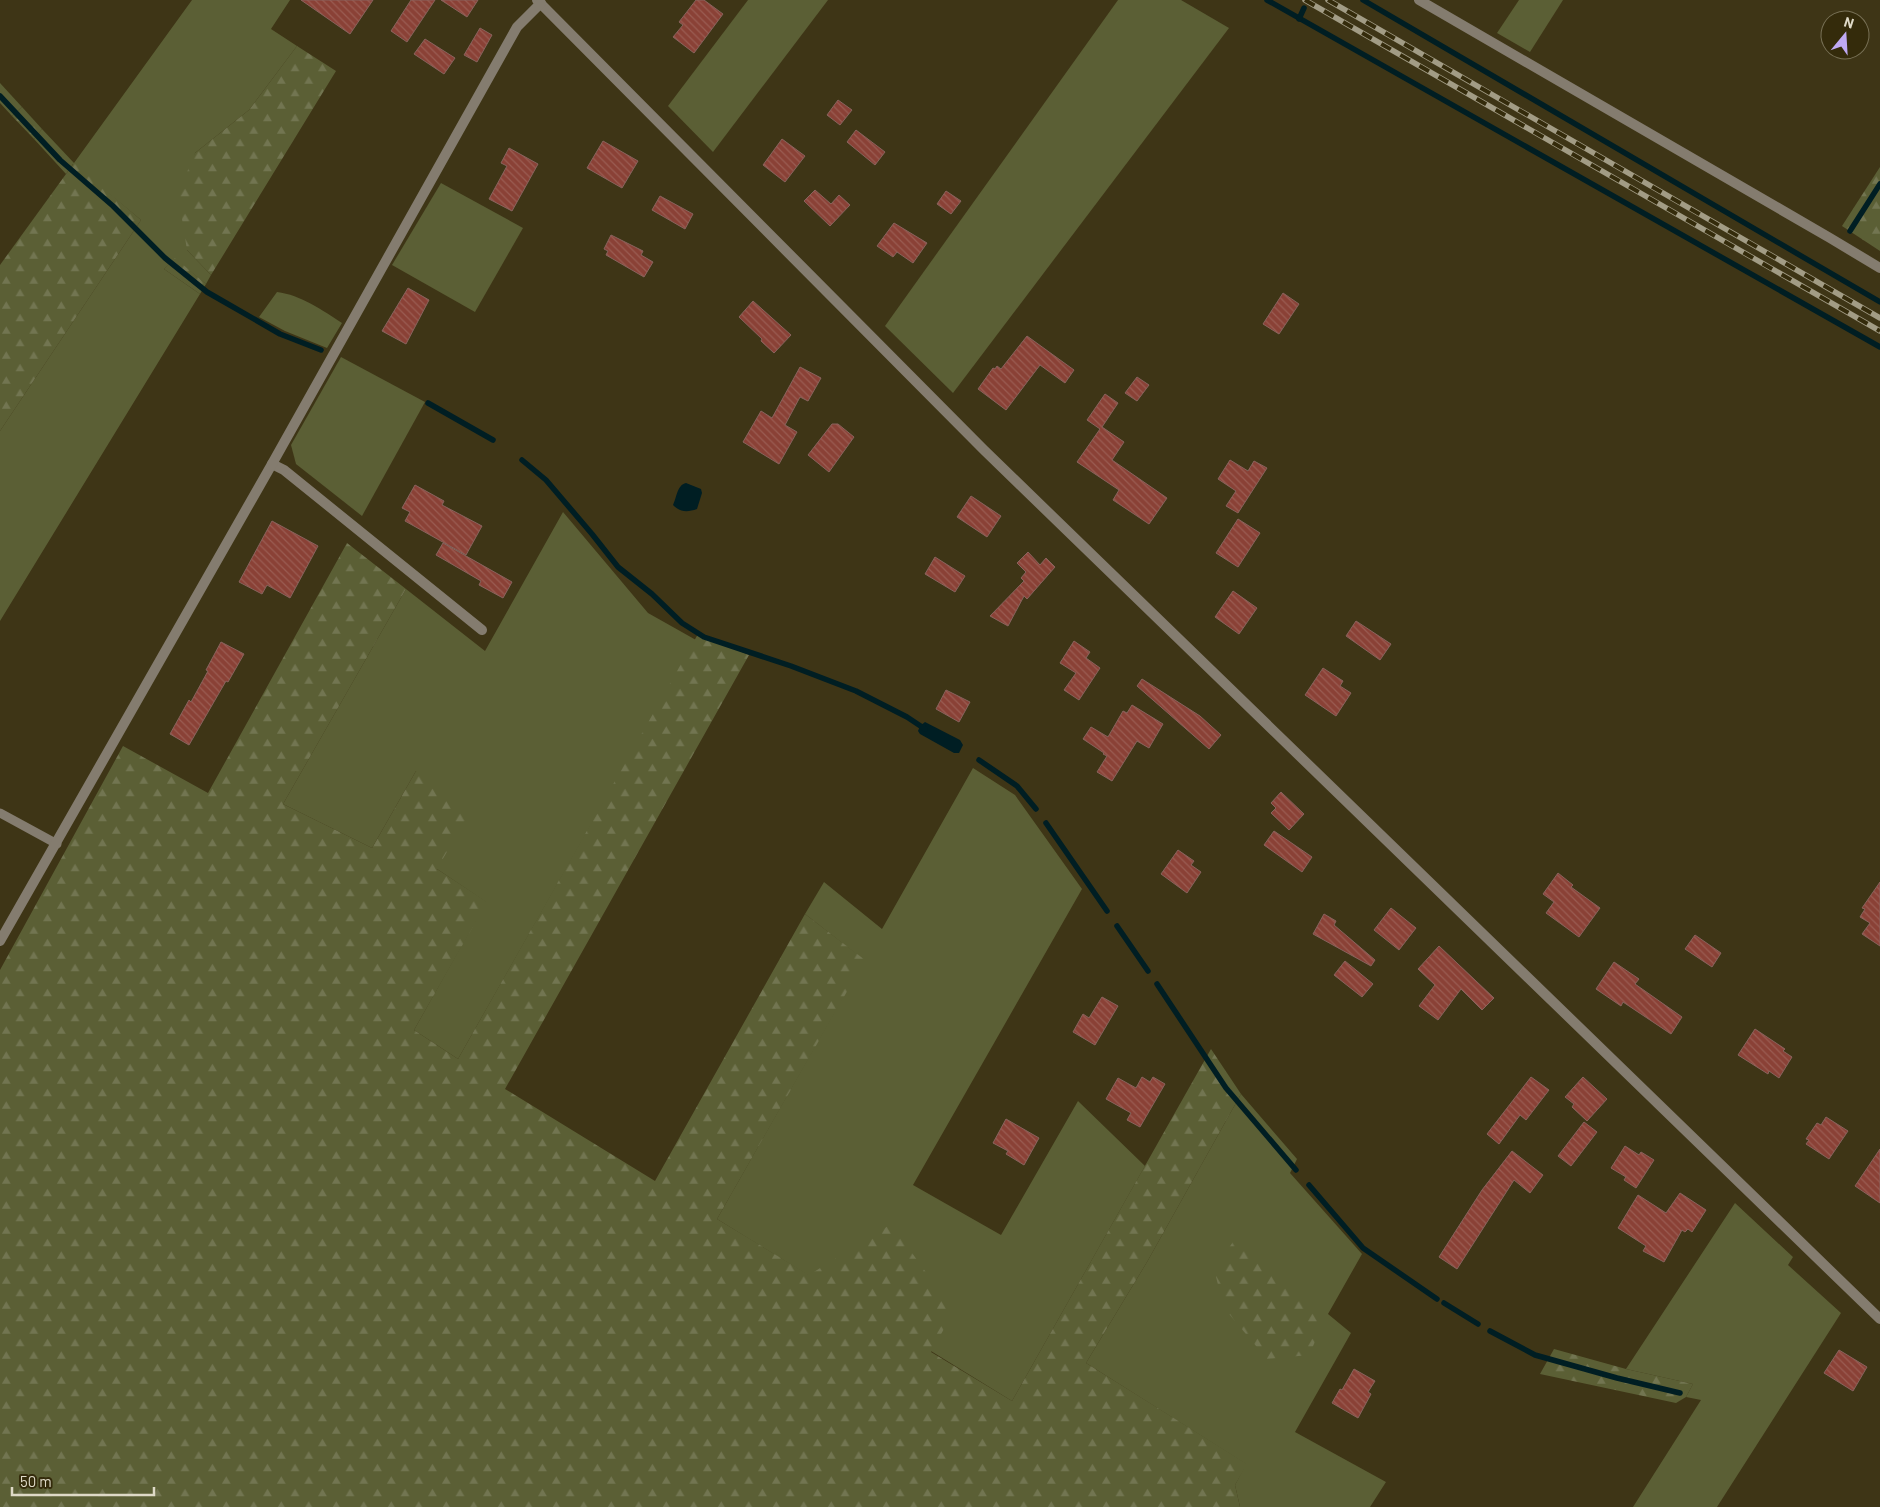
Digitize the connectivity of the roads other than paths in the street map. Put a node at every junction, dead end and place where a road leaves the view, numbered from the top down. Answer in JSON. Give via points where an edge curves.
{"nodes":[{"id":1,"x":1419,"y":0,"type":"edge"},
{"id":2,"x":539,"y":2,"type":"edge"},
{"id":3,"x":1880,"y":268,"type":"edge"},
{"id":4,"x":272,"y":464,"type":"junction"},
{"id":5,"x":482,"y":630,"type":"dead end"},
{"id":6,"x":0,"y":813,"type":"edge"},
{"id":7,"x":56,"y":844,"type":"junction"},
{"id":8,"x":0,"y":941,"type":"edge"},
{"id":9,"x":1880,"y":1319,"type":"edge"}],
"edges":[{"from":1,"to":3,"type":"street"},
{"from":2,"to":4,"type":"street","via":[[517,27]]},
{"from":2,"to":9,"type":"street","via":[[984,450]]},
{"from":4,"to":5,"type":"street","via":[[284,470]]},
{"from":4,"to":7,"type":"street"},
{"from":6,"to":7,"type":"lane"},
{"from":7,"to":8,"type":"street"}]}
